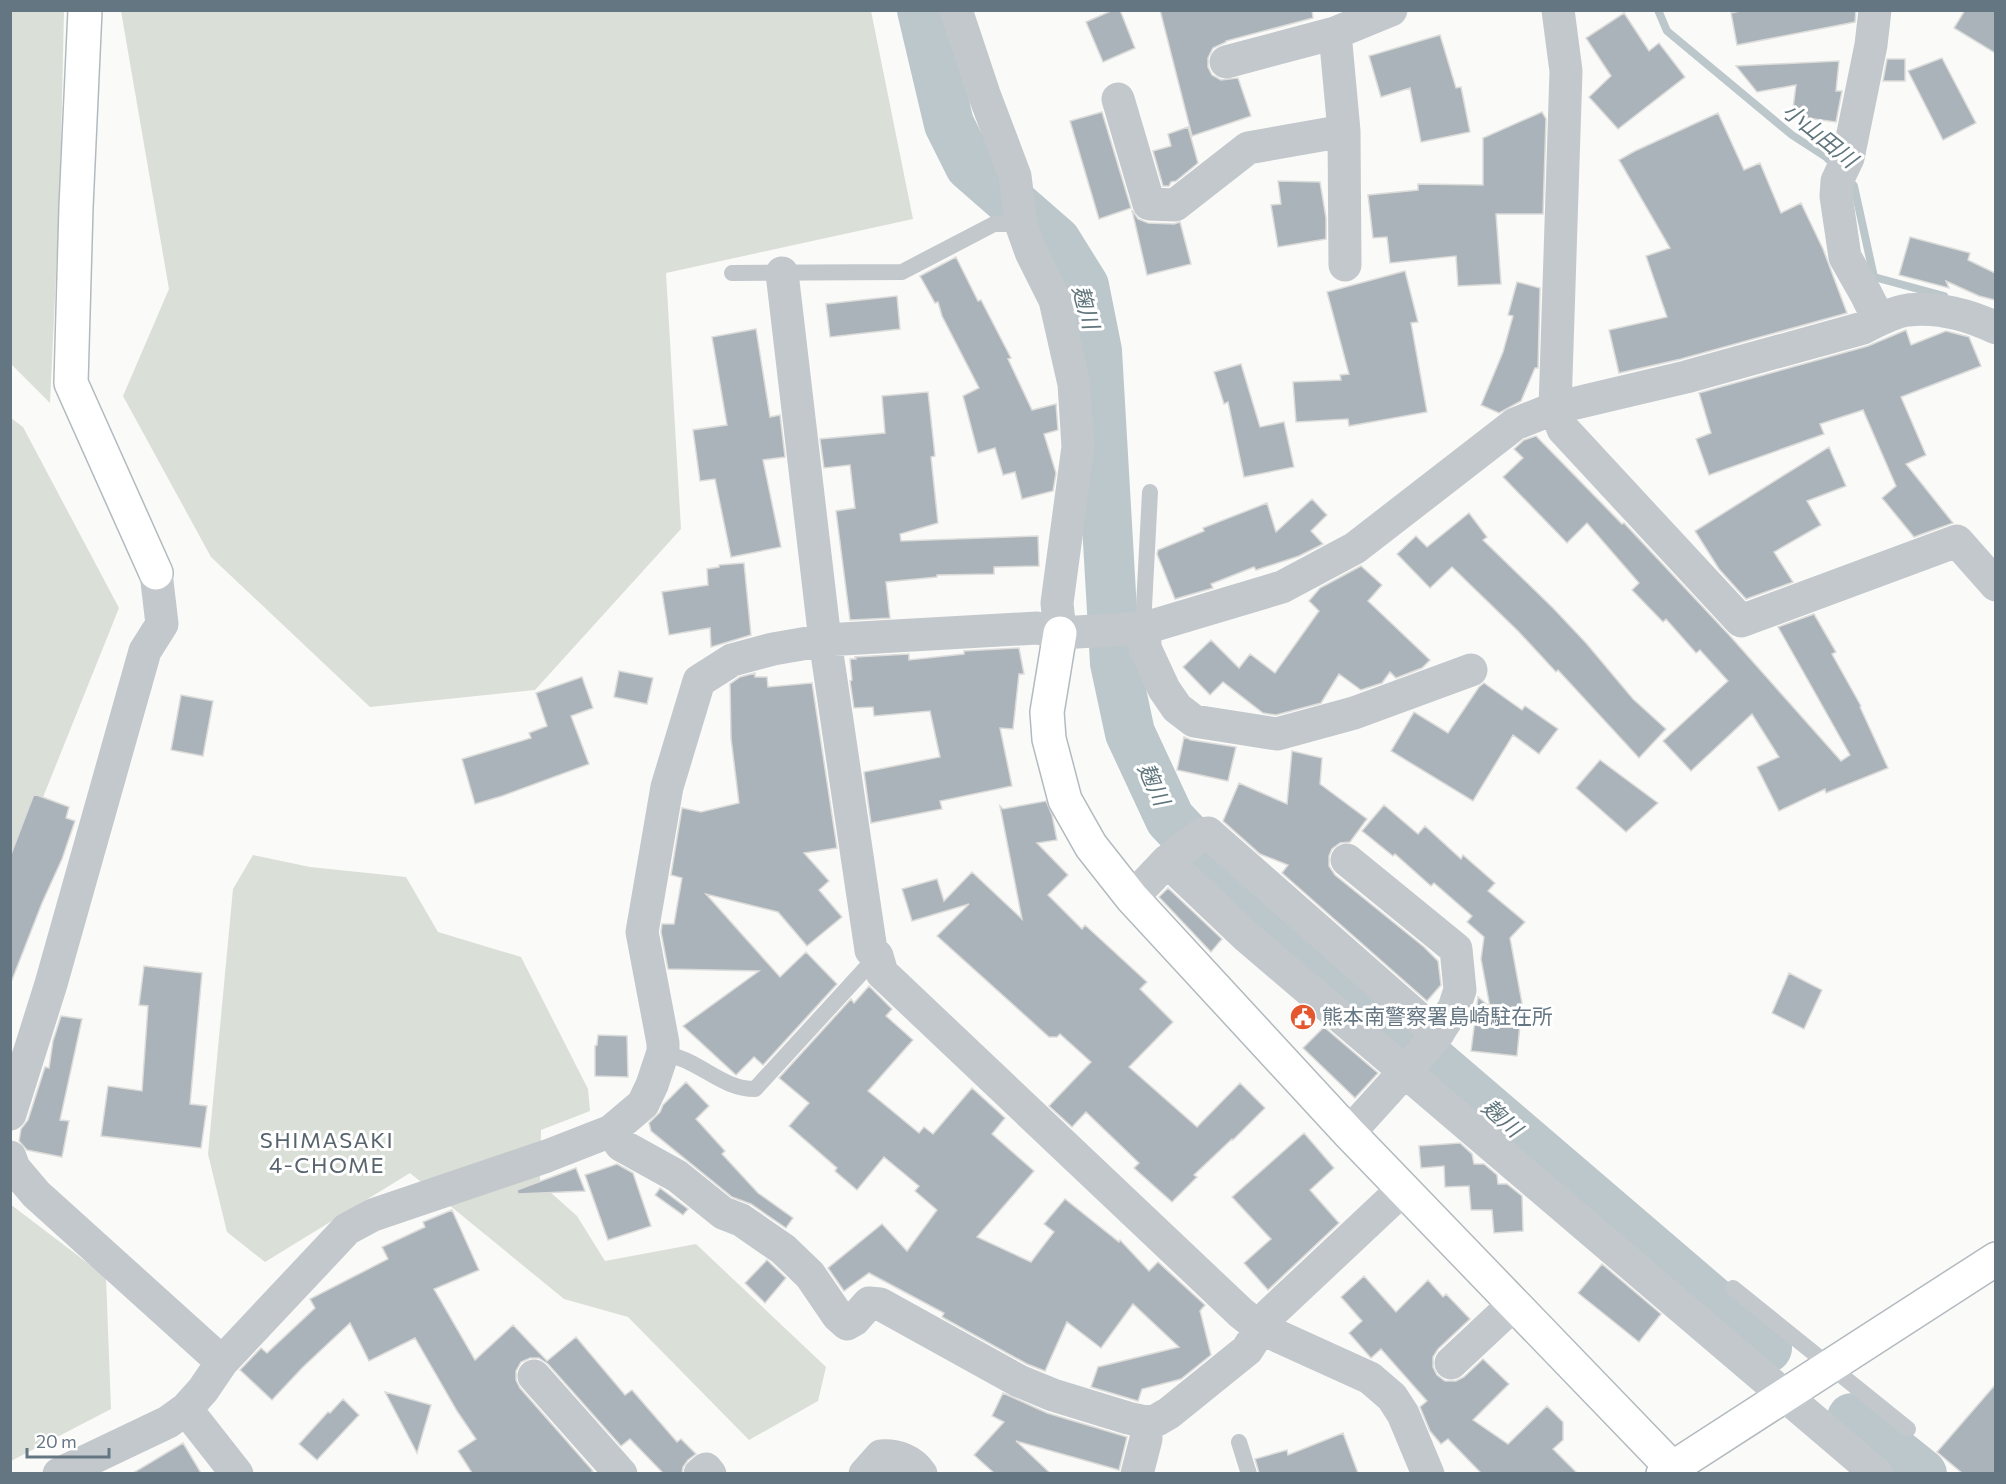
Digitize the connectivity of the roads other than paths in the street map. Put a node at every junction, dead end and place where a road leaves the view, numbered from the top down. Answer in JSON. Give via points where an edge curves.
{"nodes":[{"id":1,"x":85,"y":10,"type":"edge"},
{"id":2,"x":1558,"y":10,"type":"edge"},
{"id":3,"x":1875,"y":10,"type":"edge"},
{"id":4,"x":1374,"y":14,"type":"edge"},
{"id":5,"x":965,"y":17,"type":"edge"},
{"id":6,"x":1335,"y":33,"type":"junction"},
{"id":7,"x":1227,"y":62,"type":"dead end"},
{"id":8,"x":1119,"y":99,"type":"dead end"},
{"id":9,"x":1344,"y":131,"type":"junction"},
{"id":10,"x":1016,"y":233,"type":"junction"},
{"id":11,"x":1345,"y":266,"type":"dead end"},
{"id":12,"x":732,"y":273,"type":"dead end"},
{"id":13,"x":782,"y":273,"type":"junction"},
{"id":14,"x":1879,"y":320,"type":"junction"},
{"id":15,"x":1995,"y":328,"type":"edge"},
{"id":16,"x":1555,"y":408,"type":"junction"},
{"id":17,"x":1150,"y":492,"type":"dead end"},
{"id":18,"x":1995,"y":585,"type":"edge"},
{"id":19,"x":1139,"y":629,"type":"junction"},
{"id":20,"x":1060,"y":633,"type":"junction"},
{"id":21,"x":825,"y":640,"type":"junction"},
{"id":22,"x":1471,"y":670,"type":"dead end"},
{"id":23,"x":1182,"y":850,"type":"junction"},
{"id":24,"x":1347,"y":860,"type":"dead end"},
{"id":25,"x":1132,"y":898,"type":"junction"},
{"id":26,"x":877,"y":956,"type":"junction"},
{"id":27,"x":1436,"y":1035,"type":"junction"},
{"id":28,"x":663,"y":1052,"type":"junction"},
{"id":29,"x":1407,"y":1069,"type":"junction"},
{"id":30,"x":10,"y":1114,"type":"edge"},
{"id":31,"x":611,"y":1131,"type":"junction"},
{"id":32,"x":1349,"y":1133,"type":"junction"},
{"id":33,"x":10,"y":1157,"type":"edge"},
{"id":34,"x":1403,"y":1189,"type":"junction"},
{"id":35,"x":1995,"y":1259,"type":"edge"},
{"id":36,"x":1733,"y":1288,"type":"dead end"},
{"id":37,"x":1514,"y":1304,"type":"junction"},
{"id":38,"x":1260,"y":1328,"type":"junction"},
{"id":39,"x":222,"y":1362,"type":"junction"},
{"id":40,"x":1452,"y":1363,"type":"dead end"},
{"id":41,"x":1829,"y":1366,"type":"junction"},
{"id":42,"x":534,"y":1376,"type":"dead end"},
{"id":43,"x":1784,"y":1395,"type":"junction"},
{"id":44,"x":186,"y":1409,"type":"junction"},
{"id":45,"x":1146,"y":1422,"type":"junction"},
{"id":46,"x":1908,"y":1430,"type":"dead end"},
{"id":47,"x":1239,"y":1442,"type":"dead end"},
{"id":48,"x":1671,"y":1471,"type":"edge"},
{"id":49,"x":59,"y":1473,"type":"edge"},
{"id":50,"x":237,"y":1473,"type":"edge"},
{"id":51,"x":621,"y":1473,"type":"edge"},
{"id":52,"x":700,"y":1473,"type":"edge"},
{"id":53,"x":710,"y":1473,"type":"edge"},
{"id":54,"x":865,"y":1473,"type":"edge"},
{"id":55,"x":921,"y":1473,"type":"edge"},
{"id":56,"x":1137,"y":1473,"type":"edge"},
{"id":57,"x":1249,"y":1473,"type":"edge"},
{"id":58,"x":1428,"y":1473,"type":"edge"},
{"id":59,"x":1877,"y":1473,"type":"edge"}],
"edges":[{"from":1,"to":30,"type":"street","via":[[71,383],[156,573],[162,624],[145,651]]},
{"from":2,"to":16,"type":"street","via":[[1566,72]]},
{"from":3,"to":14,"type":"street","via":[[1871,45],[1836,196],[1845,257]]},
{"from":4,"to":6,"type":"street"},
{"from":5,"to":10,"type":"street","via":[[1015,176]]},
{"from":6,"to":7,"type":"street"},
{"from":6,"to":9,"type":"street"},
{"from":8,"to":9,"type":"street","via":[[1149,204],[1174,205],[1248,148]]},
{"from":9,"to":11,"type":"street"},
{"from":10,"to":13,"type":"lane","via":[[902,272]]},
{"from":10,"to":20,"type":"street","via":[[1055,300],[1074,384],[1078,447],[1057,603]]},
{"from":12,"to":13,"type":"lane"},
{"from":13,"to":21,"type":"street"},
{"from":14,"to":15,"type":"street","via":[[1907,310],[1950,312]]},
{"from":14,"to":16,"type":"street","via":[[1863,328],[1686,377]]},
{"from":16,"to":18,"type":"street","via":[[1563,429],[1741,621],[1957,541]]},
{"from":16,"to":19,"type":"street","via":[[1515,424],[1355,548],[1303,576],[1282,587]]},
{"from":17,"to":19,"type":"lane","via":[[1144,607]]},
{"from":19,"to":20,"type":"street"},
{"from":19,"to":22,"type":"street","via":[[1164,689],[1177,708],[1194,721],[1277,734],[1354,712]]},
{"from":20,"to":21,"type":"street","via":[[1037,628]]},
{"from":20,"to":25,"type":"street","via":[[1047,712],[1049,739],[1065,800],[1091,846]]},
{"from":21,"to":26,"type":"street","via":[[871,950]]},
{"from":21,"to":28,"type":"street","via":[[732,660],[699,681],[667,787],[642,932]]},
{"from":23,"to":25,"type":"street"},
{"from":23,"to":27,"type":"street","via":[[1208,834]]},
{"from":23,"to":29,"type":"street","via":[[1247,937]]},
{"from":24,"to":27,"type":"street","via":[[1456,949],[1460,990],[1454,1008]]},
{"from":25,"to":32,"type":"street"},
{"from":26,"to":28,"type":"lane","via":[[755,1089],[732,1086]]},
{"from":26,"to":38,"type":"street","via":[[882,973]]},
{"from":27,"to":29,"type":"street"},
{"from":28,"to":31,"type":"street","via":[[643,1104]]},
{"from":29,"to":32,"type":"street"},
{"from":29,"to":43,"type":"street"},
{"from":31,"to":39,"type":"street","via":[[346,1228]]},
{"from":31,"to":45,"type":"street","via":[[621,1145],[677,1176],[723,1213],[741,1220],[783,1250],[810,1275],[847,1324],[870,1303],[880,1304],[1019,1381]]},
{"from":32,"to":34,"type":"street"},
{"from":33,"to":39,"type":"street","via":[[14,1168],[36,1194]]},
{"from":34,"to":37,"type":"street"},
{"from":34,"to":38,"type":"street","via":[[1270,1314]]},
{"from":35,"to":41,"type":"street"},
{"from":36,"to":41,"type":"lane"},
{"from":37,"to":40,"type":"street"},
{"from":37,"to":48,"type":"street"},
{"from":38,"to":45,"type":"street","via":[[1247,1350],[1169,1413]]},
{"from":38,"to":58,"type":"street","via":[[1370,1378],[1392,1396]]},
{"from":39,"to":44,"type":"street"},
{"from":41,"to":43,"type":"street"},
{"from":41,"to":46,"type":"lane"},
{"from":42,"to":51,"type":"street"},
{"from":43,"to":48,"type":"street"},
{"from":43,"to":59,"type":"street"},
{"from":44,"to":49,"type":"street","via":[[168,1422]]},
{"from":44,"to":50,"type":"street"},
{"from":45,"to":56,"type":"street"},
{"from":47,"to":57,"type":"lane"},
{"from":52,"to":53,"type":"street","via":[[706,1469]]},
{"from":54,"to":55,"type":"street","via":[[881,1456],[896,1455]]}]}
